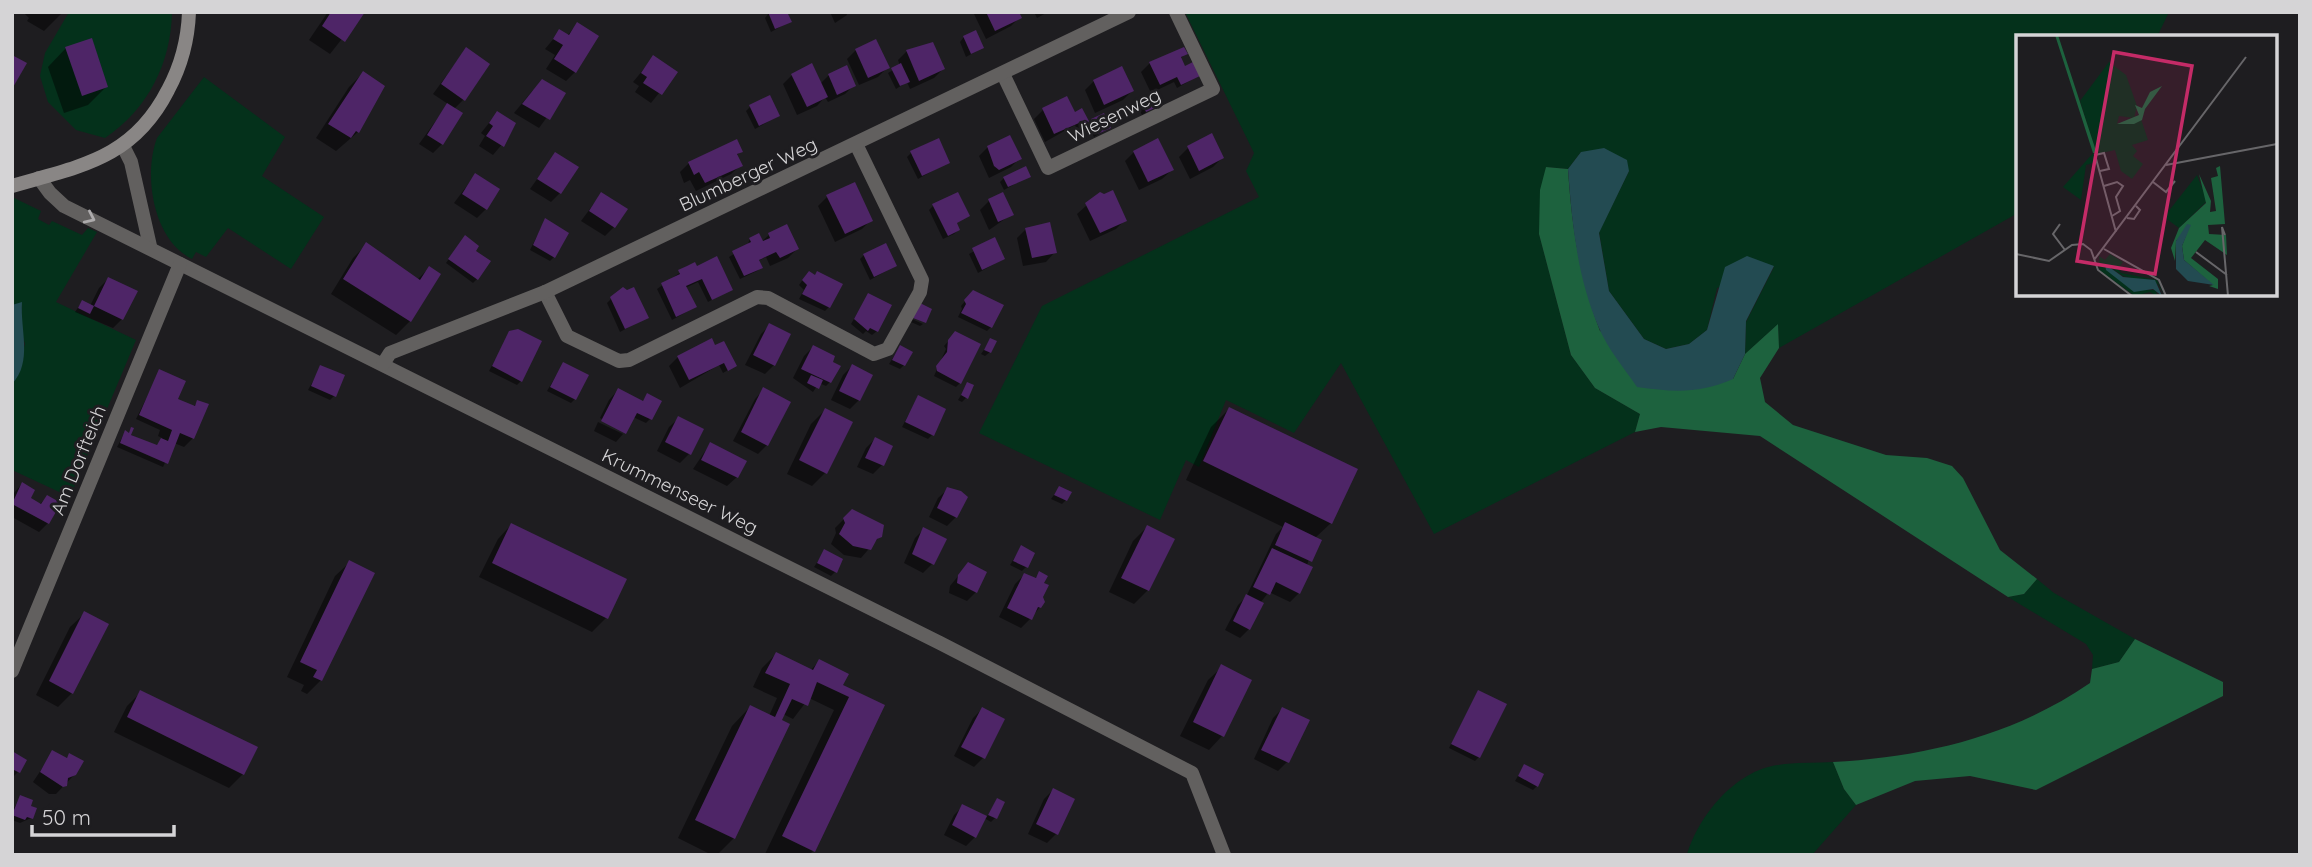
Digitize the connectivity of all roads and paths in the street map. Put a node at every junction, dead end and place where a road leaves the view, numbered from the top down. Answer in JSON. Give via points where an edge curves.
{"nodes":[{"id":1,"x":189,"y":12,"type":"edge"},
{"id":2,"x":1129,"y":12,"type":"edge"},
{"id":3,"x":1176,"y":12,"type":"edge"},
{"id":4,"x":1003,"y":74,"type":"junction"},
{"id":5,"x":856,"y":144,"type":"junction"},
{"id":6,"x":123,"y":146,"type":"junction"},
{"id":7,"x":39,"y":177,"type":"junction"},
{"id":8,"x":12,"y":186,"type":"edge"},
{"id":9,"x":150,"y":246,"type":"junction"},
{"id":10,"x":180,"y":264,"type":"junction"},
{"id":11,"x":545,"y":292,"type":"junction"},
{"id":12,"x":383,"y":364,"type":"junction"},
{"id":13,"x":12,"y":671,"type":"edge"},
{"id":14,"x":1224,"y":855,"type":"edge"}],
"edges":[{"from":1,"to":6,"type":"main road","via":[[174,78],[152,119]]},
{"from":2,"to":4,"type":"street","name":"Blumberger Weg"},
{"from":3,"to":4,"type":"street","name":"Wiesenweg","via":[[1213,89],[1048,168]]},
{"from":4,"to":5,"type":"street","name":"Blumberger Weg"},
{"from":5,"to":11,"type":"street","name":"Blumberger Weg"},
{"from":5,"to":11,"type":"street","via":[[922,280],[920,292],[888,349],[874,354],[768,298],[757,297],[619,361],[567,336]]},
{"from":6,"to":7,"type":"main road","via":[[88,164]]},
{"from":6,"to":9,"type":"street","via":[[131,162]]},
{"from":7,"to":8,"type":"main road"},
{"from":7,"to":9,"type":"street","name":"Krummenseer Weg","one_way":true,"via":[[64,206]]},
{"from":9,"to":10,"type":"street","name":"Krummenseer Weg"},
{"from":10,"to":12,"type":"street","name":"Krummenseer Weg"},
{"from":10,"to":13,"type":"street","name":"Am Dorfteich"},
{"from":11,"to":12,"type":"street","name":"Blumberger Weg","via":[[390,353]]},
{"from":12,"to":14,"type":"street","name":"Krummenseer Weg","via":[[1192,773]]}]}
